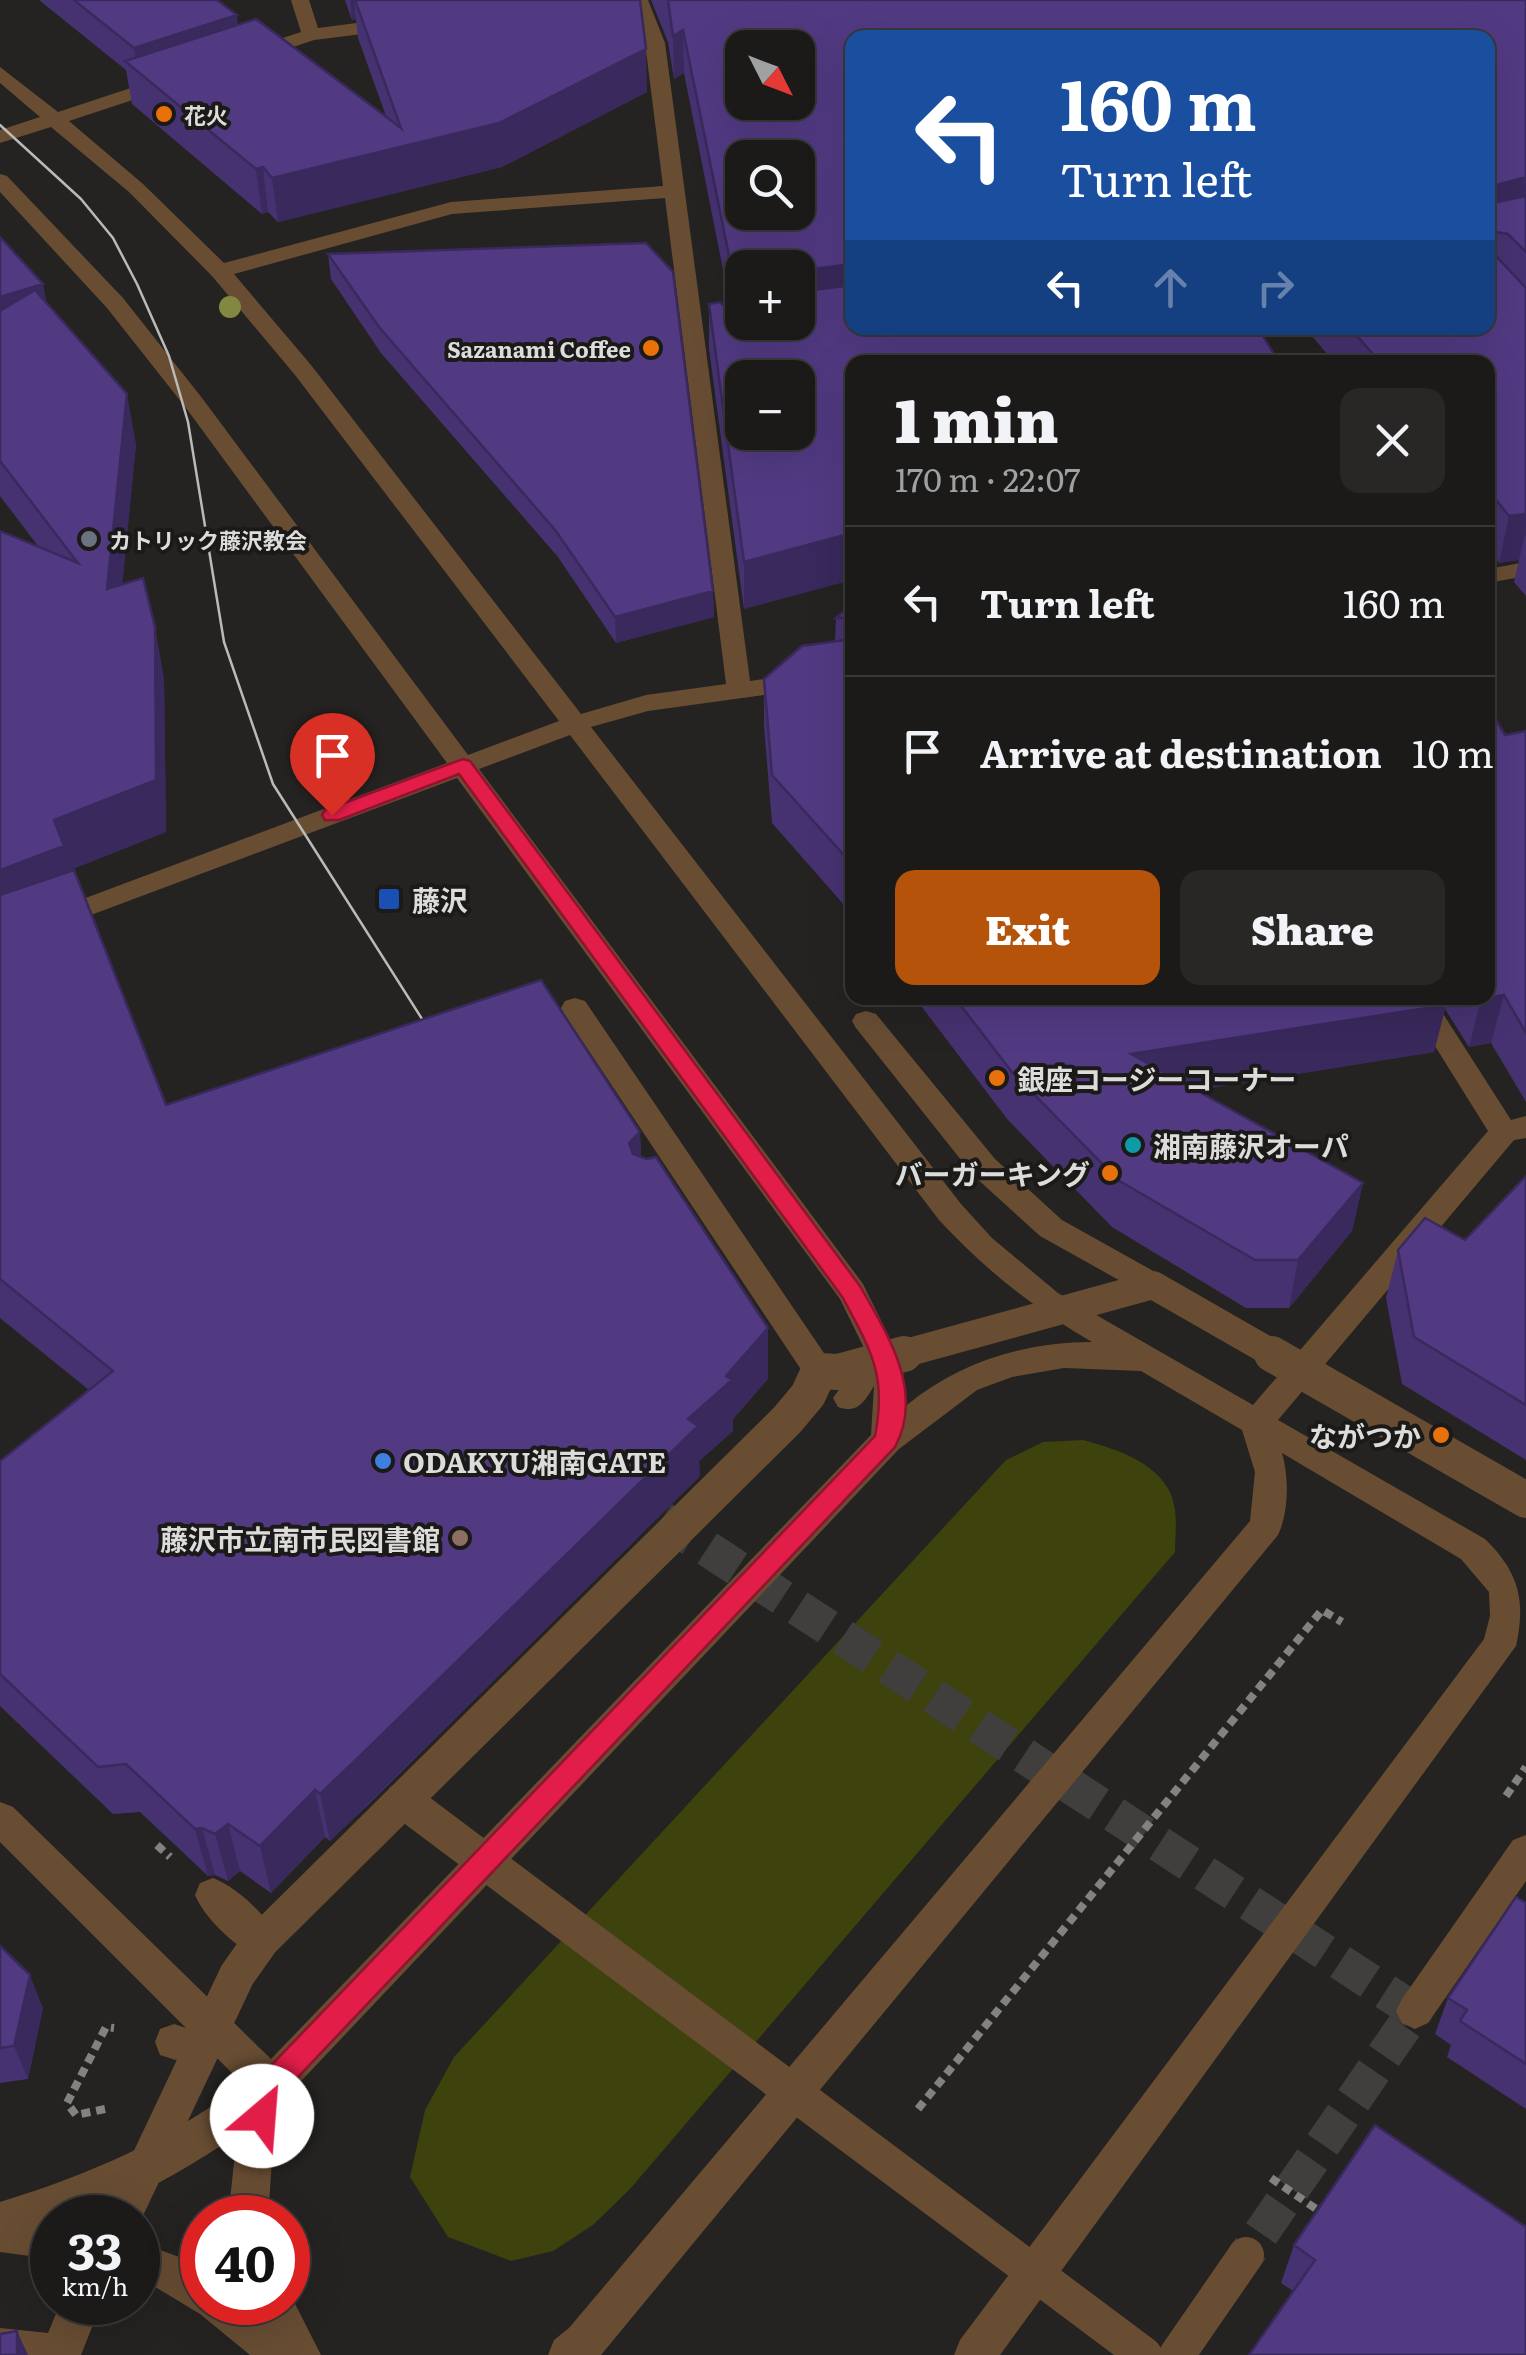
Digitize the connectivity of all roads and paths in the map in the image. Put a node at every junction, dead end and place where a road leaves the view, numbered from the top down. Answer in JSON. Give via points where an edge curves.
{"nodes":[{"id":1,"x":300,"y":0,"type":"edge"},
{"id":2,"x":639,"y":0,"type":"edge"},
{"id":3,"x":407,"y":23,"type":"edge"},
{"id":4,"x":311,"y":35,"type":"junction"},
{"id":5,"x":238,"y":59,"type":"edge"},
{"id":6,"x":0,"y":73,"type":"edge"},
{"id":7,"x":183,"y":77,"type":"edge"},
{"id":8,"x":55,"y":118,"type":"junction"},
{"id":9,"x":0,"y":137,"type":"edge"},
{"id":10,"x":0,"y":180,"type":"edge"},
{"id":11,"x":673,"y":191,"type":"junction"},
{"id":12,"x":220,"y":271,"type":"junction"},
{"id":13,"x":1526,"y":570,"type":"edge"},
{"id":14,"x":1495,"y":575,"type":"edge"},
{"id":15,"x":845,"y":676,"type":"edge"},
{"id":16,"x":739,"y":690,"type":"junction"},
{"id":17,"x":574,"y":724,"type":"junction"},
{"id":18,"x":463,"y":766,"type":"junction"},
{"id":19,"x":0,"y":940,"type":"edge"},
{"id":20,"x":1424,"y":1005,"type":"edge"},
{"id":21,"x":574,"y":1008,"type":"dead end"},
{"id":22,"x":866,"y":1021,"type":"dead end"},
{"id":23,"x":1515,"y":1130,"type":"edge"},
{"id":24,"x":1153,"y":1285,"type":"junction"},
{"id":25,"x":874,"y":1362,"type":"junction"},
{"id":26,"x":820,"y":1371,"type":"junction"},
{"id":27,"x":1165,"y":1372,"type":"junction"},
{"id":28,"x":848,"y":1398,"type":"dead end"},
{"id":29,"x":1256,"y":1424,"type":"junction"},
{"id":30,"x":887,"y":1440,"type":"junction"},
{"id":31,"x":1526,"y":1500,"type":"edge"},
{"id":32,"x":1342,"y":1622,"type":"dead end"},
{"id":33,"x":402,"y":1800,"type":"junction"},
{"id":34,"x":0,"y":1818,"type":"edge"},
{"id":35,"x":1526,"y":1851,"type":"edge"},
{"id":36,"x":212,"y":1894,"type":"edge"},
{"id":37,"x":261,"y":1941,"type":"junction"},
{"id":38,"x":1415,"y":2011,"type":"dead end"},
{"id":39,"x":271,"y":2086,"type":"junction"},
{"id":40,"x":879,"y":2157,"type":"junction"},
{"id":41,"x":1271,"y":2178,"type":"dead end"},
{"id":42,"x":131,"y":2195,"type":"edge"},
{"id":43,"x":249,"y":2195,"type":"edge"},
{"id":44,"x":1332,"y":2220,"type":"edge"},
{"id":45,"x":0,"y":2222,"type":"edge"},
{"id":46,"x":0,"y":2232,"type":"edge"},
{"id":47,"x":30,"y":2236,"type":"edge"},
{"id":48,"x":1246,"y":2255,"type":"tunnel mouth"},
{"id":49,"x":72,"y":2325,"type":"edge"},
{"id":50,"x":245,"y":2325,"type":"edge"},
{"id":51,"x":284,"y":2325,"type":"edge"},
{"id":52,"x":0,"y":2349,"type":"edge"},
{"id":53,"x":59,"y":2355,"type":"edge"},
{"id":54,"x":283,"y":2355,"type":"edge"},
{"id":55,"x":300,"y":2355,"type":"edge"},
{"id":56,"x":568,"y":2355,"type":"edge"},
{"id":57,"x":975,"y":2355,"type":"edge"},
{"id":58,"x":1144,"y":2355,"type":"edge"},
{"id":59,"x":1177,"y":2355,"type":"edge"}],
"edges":[{"from":1,"to":4,"type":"street"},
{"from":2,"to":11,"type":"street","via":[[655,43]]},
{"from":3,"to":4,"type":"street"},
{"from":4,"to":5,"type":"street"},
{"from":6,"to":8,"type":"street"},
{"from":7,"to":8,"type":"street"},
{"from":8,"to":9,"type":"street"},
{"from":8,"to":12,"type":"street"},
{"from":10,"to":18,"type":"street","via":[[115,302]]},
{"from":11,"to":12,"type":"street","via":[[451,208]]},
{"from":11,"to":16,"type":"street","via":[[702,340]]},
{"from":12,"to":17,"type":"street"},
{"from":13,"to":14,"type":"street"},
{"from":15,"to":16,"type":"street"},
{"from":16,"to":17,"type":"street","via":[[646,702]]},
{"from":17,"to":18,"type":"street"},
{"from":17,"to":27,"type":"street","via":[[981,1246],[1047,1301]]},
{"from":18,"to":19,"type":"street"},
{"from":18,"to":30,"type":"street","via":[[852,1292],[888,1359],[894,1399]]},
{"from":20,"to":23,"type":"street"},
{"from":21,"to":26,"type":"street","via":[[676,1186]]},
{"from":22,"to":24,"type":"street","via":[[984,1167],[1051,1228]]},
{"from":23,"to":29,"type":"street"},
{"from":24,"to":25,"type":"street","bridge":true},
{"from":24,"to":31,"type":"street","bridge":true},
{"from":25,"to":26,"type":"street","bridge":true},
{"from":25,"to":28,"type":"street"},
{"from":26,"to":33,"type":"street","bridge":true,"via":[[787,1420]]},
{"from":27,"to":29,"type":"street"},
{"from":27,"to":30,"type":"street","via":[[1114,1354],[1015,1364],[950,1390]]},
{"from":29,"to":56,"type":"street","via":[[1271,1472],[1266,1525]]},
{"from":29,"to":57,"type":"street","via":[[1473,1549],[1496,1570],[1509,1596],[1508,1623],[1499,1646]]},
{"from":30,"to":39,"type":"street"},
{"from":32,"to":40,"type":"path","via":[[1322,1610]]},
{"from":33,"to":37,"type":"street","bridge":true},
{"from":33,"to":40,"type":"street","bridge":true},
{"from":34,"to":39,"type":"street"},
{"from":35,"to":38,"type":"street"},
{"from":36,"to":37,"type":"street"},
{"from":37,"to":42,"type":"street","bridge":true,"via":[[187,2046]]},
{"from":39,"to":43,"type":"street","via":[[252,2146]]},
{"from":39,"to":45,"type":"street","via":[[175,2154],[94,2193]]},
{"from":40,"to":58,"type":"street","bridge":true},
{"from":41,"to":44,"type":"path"},
{"from":46,"to":47,"type":"street"},
{"from":48,"to":59,"type":"street","bridge":true},
{"from":49,"to":53,"type":"street"},
{"from":50,"to":54,"type":"street"},
{"from":51,"to":55,"type":"street"},
{"from":52,"to":53,"type":"street"}]}
